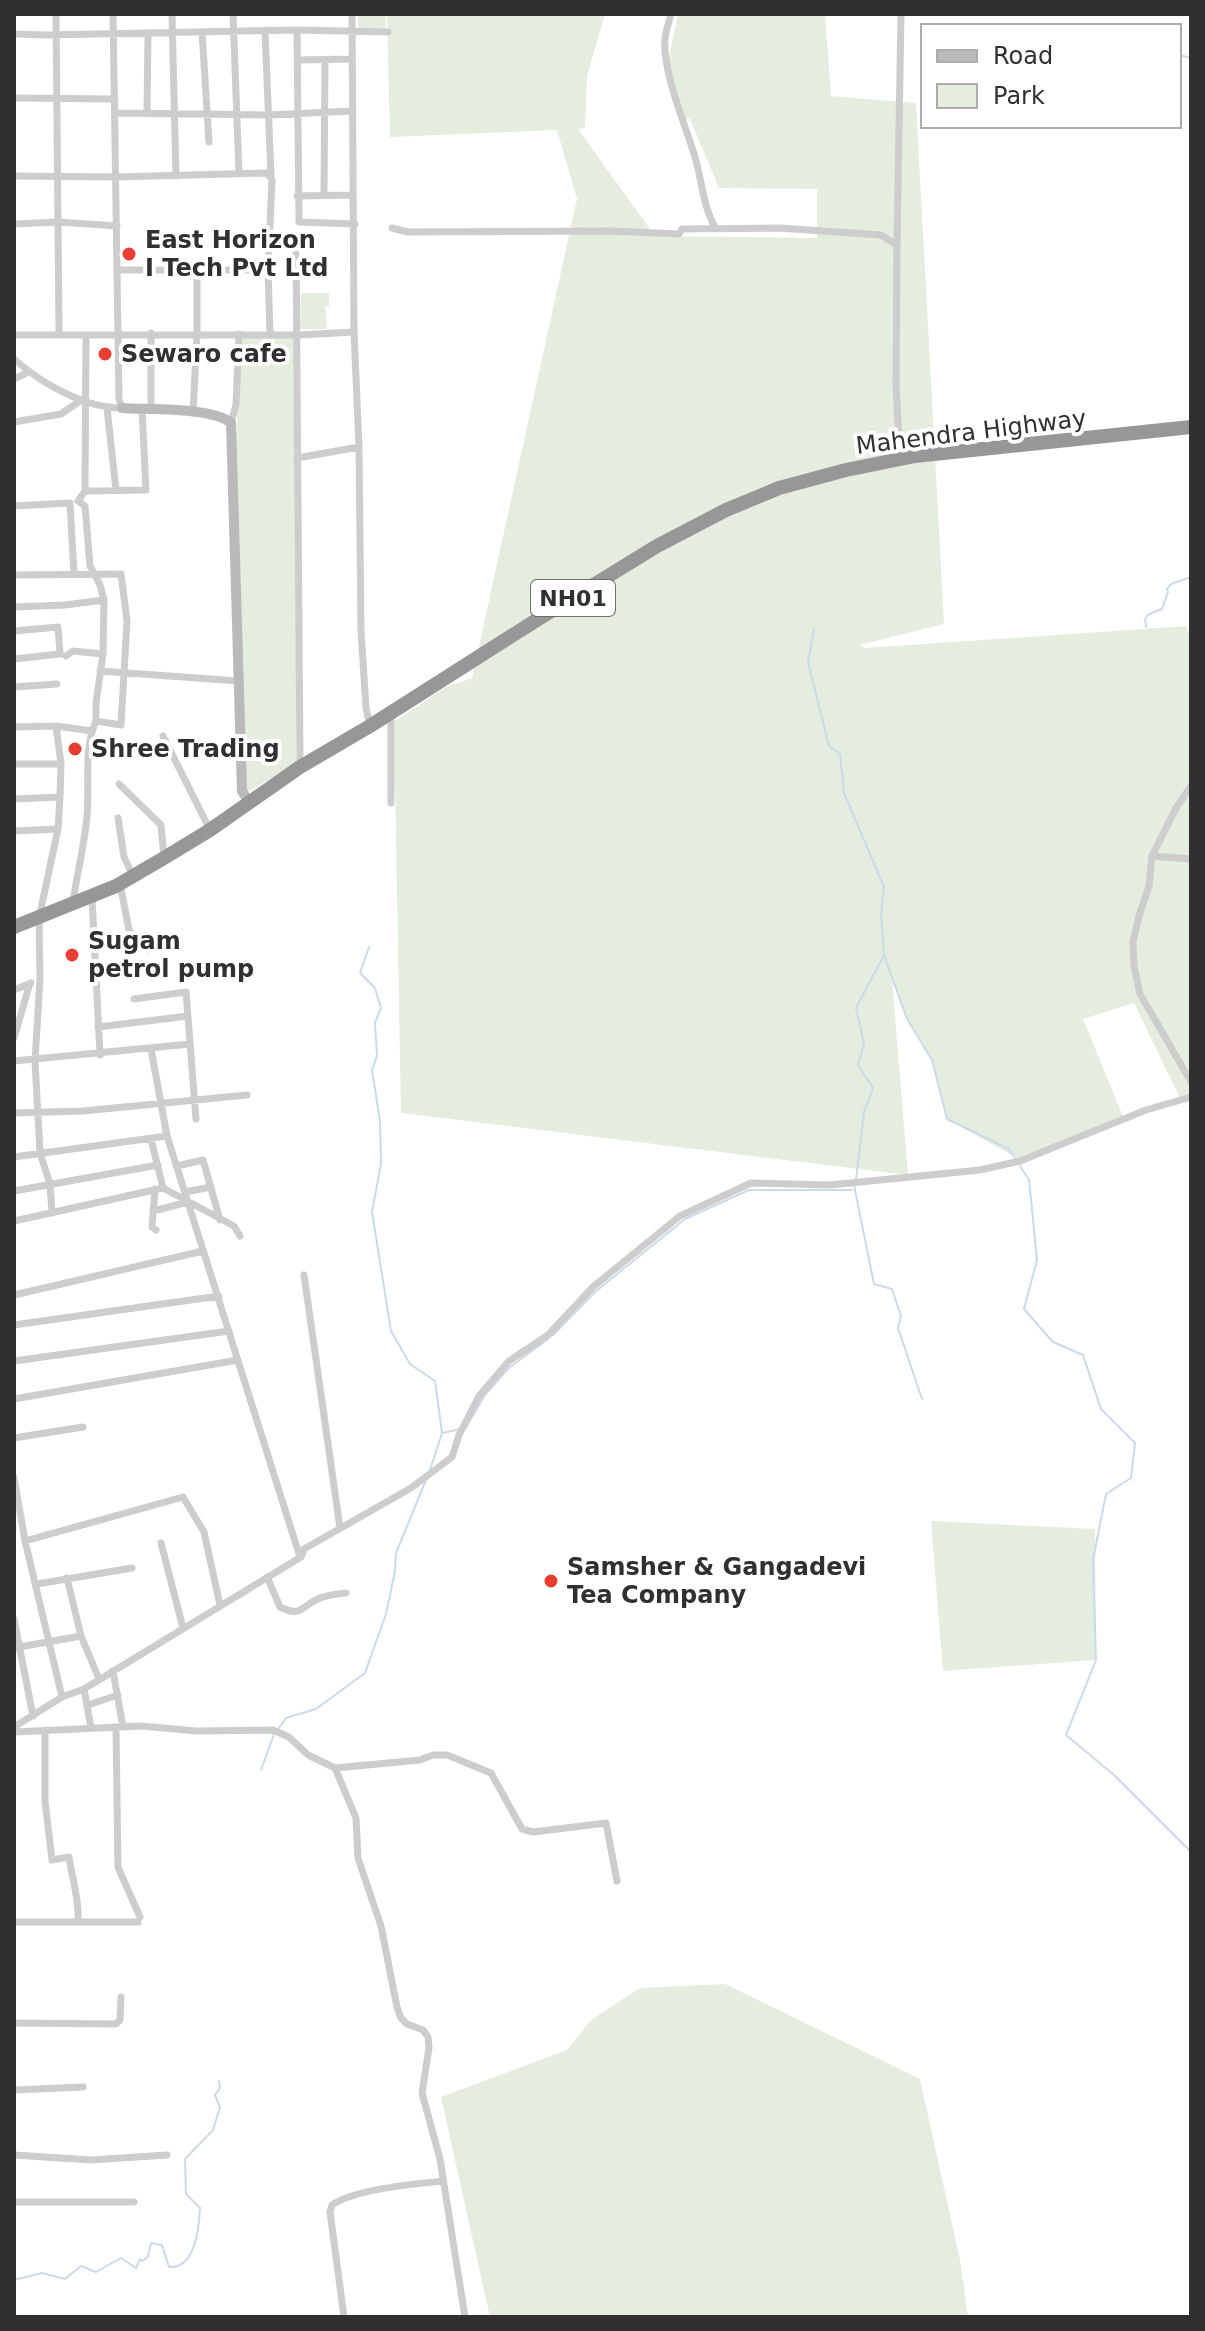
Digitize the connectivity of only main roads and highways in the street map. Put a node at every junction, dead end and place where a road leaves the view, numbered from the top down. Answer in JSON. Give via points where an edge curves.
{"nodes":[{"id":1,"x":1191,"y":427,"type":"edge"},
{"id":2,"x":14,"y":927,"type":"edge"}],
"edges":[{"from":1,"to":2,"type":"highway","name":"Mahendra Highway","number":"NH01","via":[[900,459],[779,488],[710,517],[300,767],[127,880]]}]}
